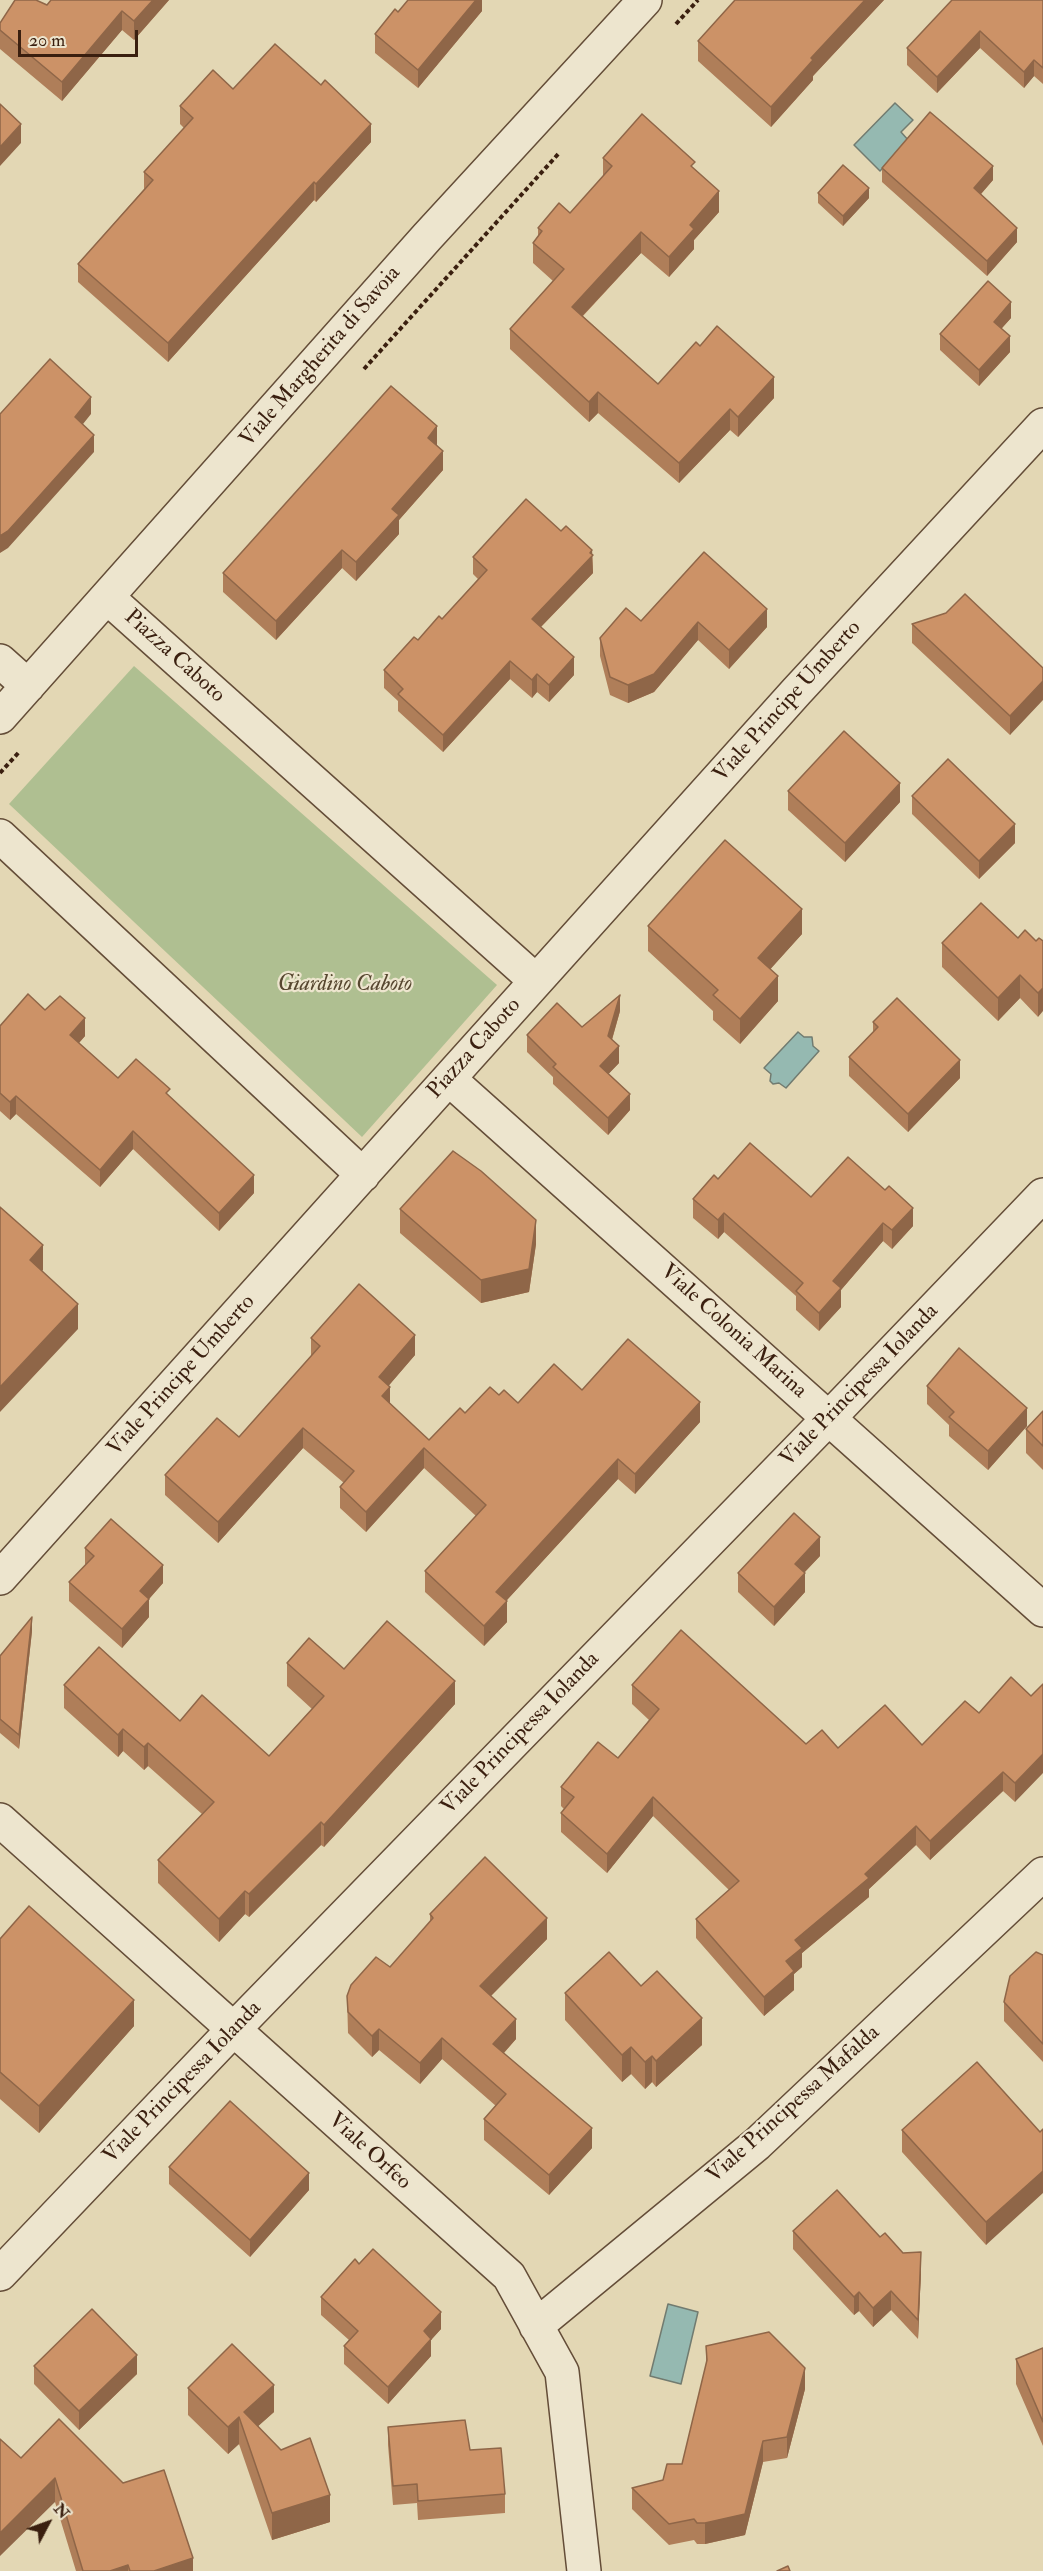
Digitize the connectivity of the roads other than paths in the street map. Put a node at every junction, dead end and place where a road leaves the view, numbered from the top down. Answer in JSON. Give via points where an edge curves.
{"nodes":[{"id":1,"x":645,"y":0,"type":"edge"},
{"id":2,"x":1043,"y":425,"type":"edge"},
{"id":3,"x":108,"y":598,"type":"junction"},
{"id":4,"x":0,"y":661,"type":"edge"},
{"id":5,"x":28,"y":686,"type":"junction"},
{"id":6,"x":0,"y":717,"type":"edge"},
{"id":7,"x":0,"y":836,"type":"edge"},
{"id":8,"x":536,"y":981,"type":"junction"},
{"id":9,"x":449,"y":1079,"type":"junction"},
{"id":10,"x":363,"y":1175,"type":"junction"},
{"id":11,"x":1043,"y":1195,"type":"edge"},
{"id":12,"x":830,"y":1418,"type":"junction"},
{"id":13,"x":0,"y":1578,"type":"edge"},
{"id":14,"x":1043,"y":1610,"type":"edge"},
{"id":15,"x":0,"y":1820,"type":"edge"},
{"id":16,"x":1043,"y":1874,"type":"edge"},
{"id":17,"x":232,"y":2031,"type":"junction"},
{"id":18,"x":0,"y":2274,"type":"edge"},
{"id":19,"x":536,"y":2326,"type":"junction"},
{"id":20,"x":584,"y":2571,"type":"edge"}],
"edges":[{"from":1,"to":3,"type":"street","name":"Viale Margherita di Savoia","via":[[435,228]]},
{"from":2,"to":8,"type":"street","name":"Viale Principe Umberto"},
{"from":3,"to":5,"type":"street","name":"Viale Margherita di Savoia"},
{"from":3,"to":8,"type":"street","name":"Piazza Caboto"},
{"from":4,"to":5,"type":"street"},
{"from":5,"to":6,"type":"street","name":"Viale Margherita di Savoia"},
{"from":7,"to":10,"type":"street"},
{"from":8,"to":9,"type":"street","name":"Piazza Caboto"},
{"from":9,"to":10,"type":"street","name":"Piazza Caboto"},
{"from":9,"to":12,"type":"street","name":"Viale Colonia Marina"},
{"from":10,"to":13,"type":"street","name":"Viale Principe Umberto"},
{"from":11,"to":12,"type":"street","name":"Viale Principessa Iolanda"},
{"from":12,"to":14,"type":"street","name":"Viale Colonia Marina"},
{"from":12,"to":17,"type":"street","name":"Viale Principessa Iolanda"},
{"from":15,"to":17,"type":"street","name":"Viale Orfeo"},
{"from":16,"to":19,"type":"street","name":"Viale Principessa Mafalda","via":[[757,2144]]},
{"from":17,"to":18,"type":"street","name":"Viale Principessa Iolanda"},
{"from":17,"to":19,"type":"street","name":"Viale Orfeo","via":[[509,2276]]},
{"from":19,"to":20,"type":"street","name":"Viale Orfeo","via":[[562,2372]]}]}
